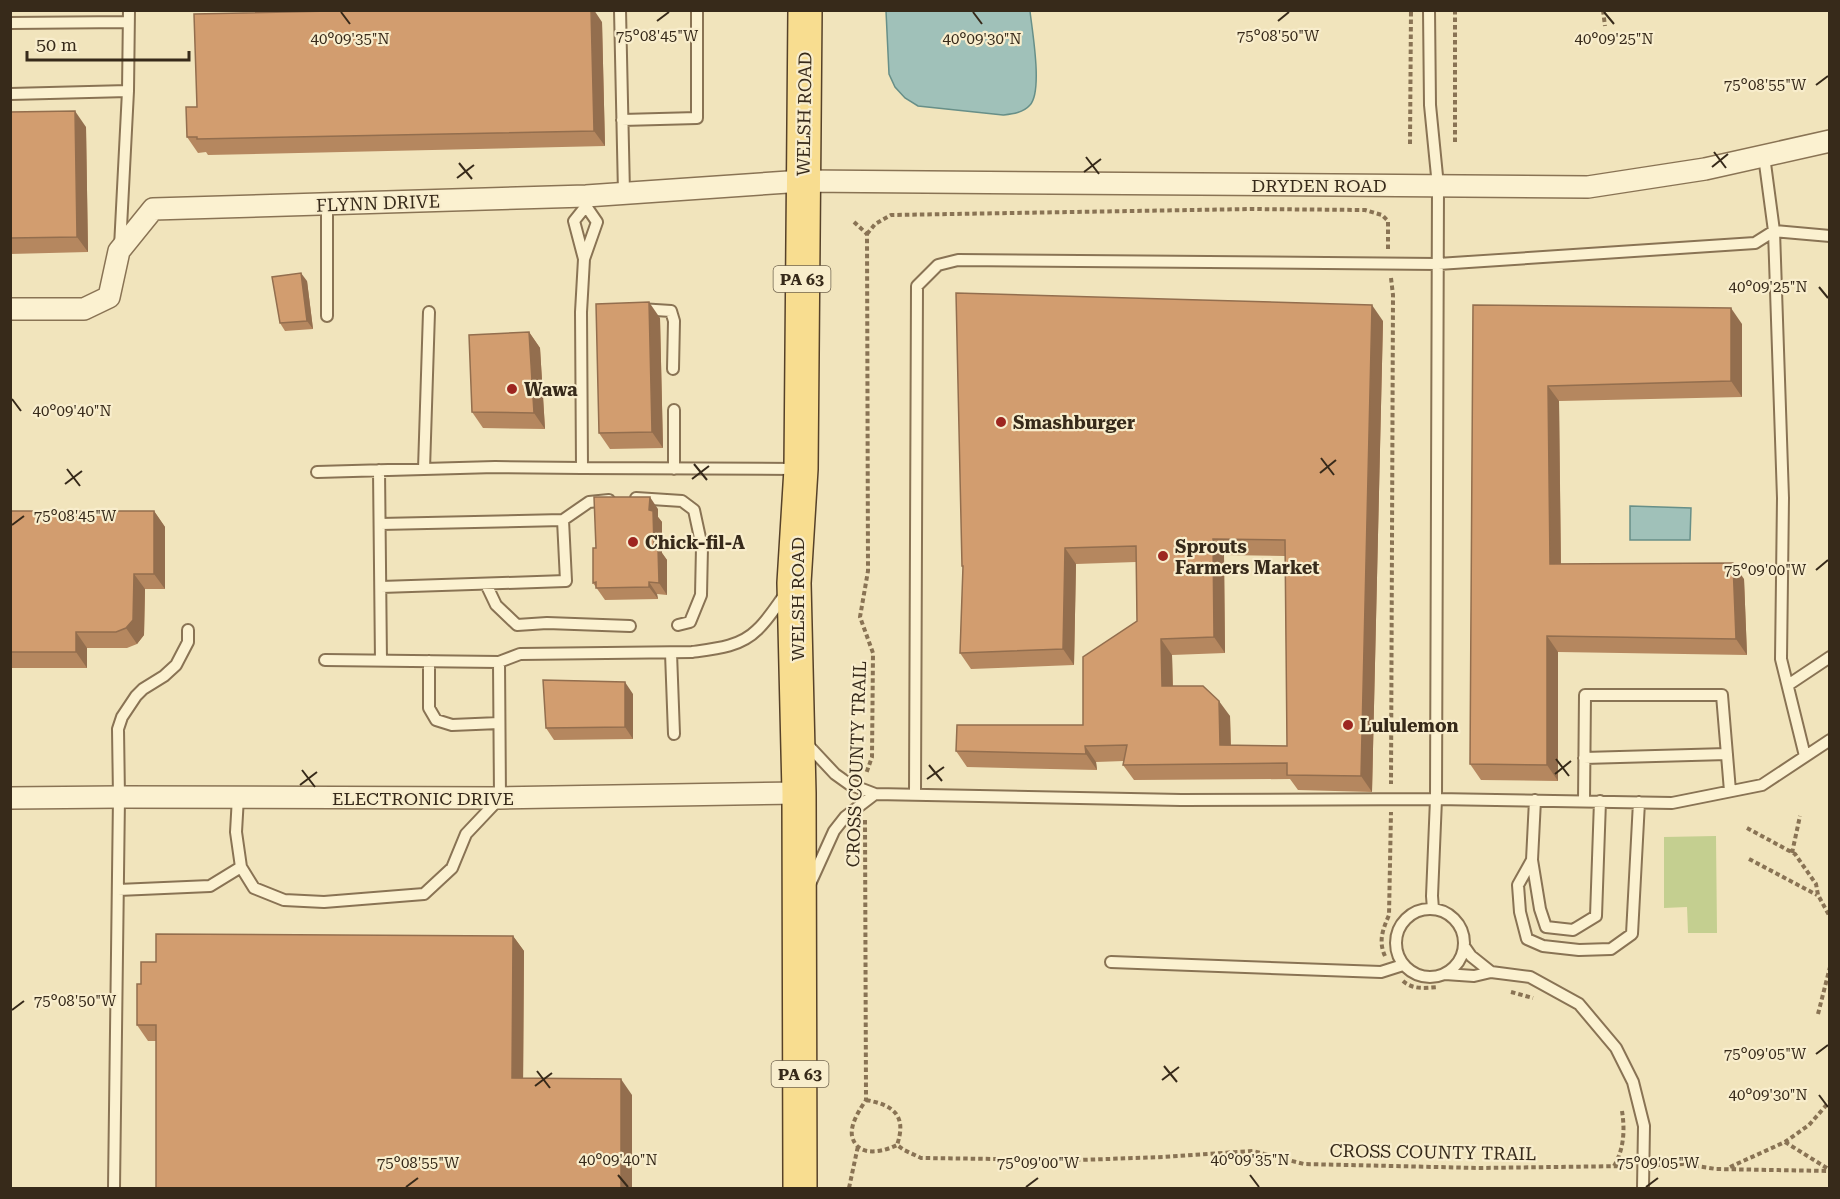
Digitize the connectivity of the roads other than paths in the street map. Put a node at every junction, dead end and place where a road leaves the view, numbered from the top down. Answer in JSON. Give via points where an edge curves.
{"nodes":[{"id":1,"x":620,"y":10,"type":"edge"},
{"id":2,"x":697,"y":10,"type":"edge"},
{"id":3,"x":805,"y":10,"type":"edge"},
{"id":4,"x":1429,"y":10,"type":"edge"},
{"id":5,"x":128,"y":16,"type":"edge"},
{"id":6,"x":10,"y":22,"type":"edge"},
{"id":7,"x":128,"y":91,"type":"junction"},
{"id":8,"x":10,"y":94,"type":"edge"},
{"id":9,"x":622,"y":120,"type":"junction"},
{"id":10,"x":1830,"y":141,"type":"edge"},
{"id":11,"x":1764,"y":156,"type":"junction"},
{"id":12,"x":803,"y":181,"type":"junction"},
{"id":13,"x":1438,"y":186,"type":"junction"},
{"id":14,"x":624,"y":193,"type":"junction"},
{"id":15,"x":585,"y":201,"type":"junction"},
{"id":16,"x":327,"y":204,"type":"junction"},
{"id":17,"x":1774,"y":231,"type":"junction"},
{"id":18,"x":1830,"y":236,"type":"edge"},
{"id":19,"x":120,"y":251,"type":"junction"},
{"id":20,"x":584,"y":259,"type":"junction"},
{"id":21,"x":1438,"y":264,"type":"junction"},
{"id":22,"x":10,"y":309,"type":"edge"},
{"id":23,"x":636,"y":309,"type":"edge"},
{"id":24,"x":429,"y":312,"type":"dead end"},
{"id":25,"x":327,"y":316,"type":"dead end"},
{"id":26,"x":674,"y":369,"type":"dead end"},
{"id":27,"x":674,"y":410,"type":"dead end"},
{"id":28,"x":582,"y":468,"type":"junction"},
{"id":29,"x":424,"y":469,"type":"junction"},
{"id":30,"x":674,"y":469,"type":"junction"},
{"id":31,"x":801,"y":469,"type":"junction"},
{"id":32,"x":379,"y":470,"type":"junction"},
{"id":33,"x":317,"y":472,"type":"dead end"},
{"id":34,"x":563,"y":520,"type":"junction"},
{"id":35,"x":380,"y":524,"type":"junction"},
{"id":36,"x":794,"y":583,"type":"junction"},
{"id":37,"x":486,"y":584,"type":"junction"},
{"id":38,"x":381,"y":587,"type":"junction"},
{"id":39,"x":678,"y":625,"type":"dead end"},
{"id":40,"x":630,"y":626,"type":"dead end"},
{"id":41,"x":188,"y":630,"type":"dead end"},
{"id":42,"x":671,"y":653,"type":"junction"},
{"id":43,"x":1830,"y":657,"type":"edge"},
{"id":44,"x":325,"y":660,"type":"dead end"},
{"id":45,"x":381,"y":661,"type":"junction"},
{"id":46,"x":429,"y":661,"type":"junction"},
{"id":47,"x":499,"y":662,"type":"junction"},
{"id":48,"x":1788,"y":685,"type":"junction"},
{"id":49,"x":499,"y":723,"type":"junction"},
{"id":50,"x":674,"y":734,"type":"dead end"},
{"id":51,"x":798,"y":734,"type":"junction"},
{"id":52,"x":1830,"y":740,"type":"edge"},
{"id":53,"x":1727,"y":754,"type":"junction"},
{"id":54,"x":1805,"y":756,"type":"junction"},
{"id":55,"x":1584,"y":758,"type":"junction"},
{"id":56,"x":1730,"y":791,"type":"junction"},
{"id":57,"x":799,"y":793,"type":"junction"},
{"id":58,"x":915,"y":794,"type":"junction"},
{"id":59,"x":869,"y":795,"type":"junction"},
{"id":60,"x":119,"y":797,"type":"junction"},
{"id":61,"x":238,"y":797,"type":"junction"},
{"id":62,"x":10,"y":798,"type":"edge"},
{"id":63,"x":500,"y":798,"type":"junction"},
{"id":64,"x":1436,"y":799,"type":"junction"},
{"id":65,"x":1534,"y":800,"type":"junction"},
{"id":66,"x":1584,"y":801,"type":"junction"},
{"id":67,"x":1600,"y":801,"type":"junction"},
{"id":68,"x":1639,"y":802,"type":"junction"},
{"id":69,"x":1532,"y":860,"type":"junction"},
{"id":70,"x":241,"y":867,"type":"junction"},
{"id":71,"x":118,"y":890,"type":"junction"},
{"id":72,"x":799,"y":909,"type":"junction"},
{"id":73,"x":1433,"y":909,"type":"junction"},
{"id":74,"x":1464,"y":946,"type":"junction"},
{"id":75,"x":1111,"y":962,"type":"dead end"},
{"id":76,"x":1403,"y":965,"type":"junction"},
{"id":77,"x":1491,"y":972,"type":"junction"},
{"id":78,"x":1445,"y":974,"type":"junction"},
{"id":79,"x":114,"y":1188,"type":"edge"},
{"id":80,"x":800,"y":1188,"type":"edge"},
{"id":81,"x":1643,"y":1188,"type":"edge"}],
"edges":[{"from":1,"to":9,"type":"lane"},
{"from":2,"to":9,"type":"lane","via":[[697,118]]},
{"from":3,"to":12,"type":"main road","name":"WELSH ROAD","number":"PA 63"},
{"from":4,"to":13,"type":"lane","via":[[1430,105]]},
{"from":5,"to":6,"type":"lane"},
{"from":5,"to":7,"type":"lane"},
{"from":7,"to":8,"type":"lane"},
{"from":7,"to":19,"type":"lane"},
{"from":9,"to":14,"type":"lane"},
{"from":10,"to":11,"type":"street","name":"DRYDEN ROAD"},
{"from":11,"to":13,"type":"street","name":"DRYDEN ROAD","via":[[1588,187]]},
{"from":11,"to":17,"type":"lane"},
{"from":12,"to":13,"type":"street","name":"DRYDEN ROAD"},
{"from":12,"to":14,"type":"street","name":"FLYNN DRIVE"},
{"from":12,"to":31,"type":"main road","name":"WELSH ROAD","number":"PA 63"},
{"from":13,"to":21,"type":"lane"},
{"from":14,"to":15,"type":"street","name":"FLYNN DRIVE"},
{"from":15,"to":16,"type":"street","name":"FLYNN DRIVE"},
{"from":15,"to":20,"type":"lane","via":[[574,221]]},
{"from":15,"to":20,"type":"lane","via":[[597,222]]},
{"from":16,"to":19,"type":"street","name":"FLYNN DRIVE","via":[[153,209]]},
{"from":16,"to":25,"type":"lane"},
{"from":17,"to":18,"type":"lane"},
{"from":17,"to":21,"type":"lane","via":[[1755,243]]},
{"from":17,"to":48,"type":"lane","via":[[1783,498],[1781,659]]},
{"from":19,"to":22,"type":"street","name":"FLYNN DRIVE","via":[[109,297],[84,309]]},
{"from":20,"to":28,"type":"lane"},
{"from":21,"to":58,"type":"lane","via":[[958,260],[938,265],[917,286]]},
{"from":21,"to":64,"type":"lane"},
{"from":23,"to":26,"type":"lane","via":[[671,311]]},
{"from":24,"to":29,"type":"lane"},
{"from":27,"to":30,"type":"lane"},
{"from":28,"to":29,"type":"lane"},
{"from":28,"to":30,"type":"lane"},
{"from":29,"to":32,"type":"lane"},
{"from":30,"to":31,"type":"lane"},
{"from":31,"to":36,"type":"main road","name":"WELSH ROAD","number":"PA 63"},
{"from":32,"to":33,"type":"lane"},
{"from":32,"to":35,"type":"lane"},
{"from":34,"to":35,"type":"lane"},
{"from":34,"to":37,"type":"lane","via":[[566,581]]},
{"from":34,"to":39,"type":"lane","via":[[589,502],[632,498],[682,501],[694,510],[702,547],[701,595],[690,622]]},
{"from":35,"to":38,"type":"lane"},
{"from":36,"to":42,"type":"lane","via":[[758,630],[743,640],[720,648]]},
{"from":36,"to":51,"type":"main road","name":"WELSH ROAD","number":"PA 63"},
{"from":37,"to":38,"type":"lane"},
{"from":37,"to":40,"type":"lane","via":[[496,605],[517,625]]},
{"from":38,"to":45,"type":"lane"},
{"from":41,"to":60,"type":"lane","via":[[188,642],[176,665],[143,689],[122,717],[117,741]]},
{"from":42,"to":47,"type":"lane","via":[[520,654]]},
{"from":42,"to":50,"type":"lane"},
{"from":43,"to":48,"type":"lane"},
{"from":44,"to":45,"type":"lane"},
{"from":45,"to":46,"type":"lane"},
{"from":46,"to":47,"type":"lane"},
{"from":46,"to":49,"type":"lane","via":[[429,708],[436,720],[452,725]]},
{"from":47,"to":49,"type":"lane"},
{"from":48,"to":54,"type":"lane"},
{"from":49,"to":63,"type":"lane"},
{"from":51,"to":57,"type":"main road","name":"WELSH ROAD","number":"PA 63"},
{"from":51,"to":59,"type":"lane","via":[[835,774]]},
{"from":52,"to":54,"type":"lane"},
{"from":53,"to":55,"type":"lane"},
{"from":53,"to":55,"type":"lane","via":[[1722,695],[1584,695]]},
{"from":53,"to":56,"type":"lane"},
{"from":54,"to":56,"type":"lane","via":[[1762,785]]},
{"from":55,"to":66,"type":"lane"},
{"from":56,"to":68,"type":"lane","via":[[1672,803]]},
{"from":57,"to":63,"type":"street","name":"ELECTRONIC DRIVE"},
{"from":57,"to":72,"type":"main road","name":"WELSH ROAD","number":"PA 63"},
{"from":58,"to":59,"type":"lane"},
{"from":58,"to":64,"type":"lane","via":[[1181,800]]},
{"from":59,"to":72,"type":"lane","via":[[834,831]]},
{"from":60,"to":61,"type":"street","name":"ELECTRONIC DRIVE"},
{"from":60,"to":62,"type":"street","name":"ELECTRONIC DRIVE"},
{"from":60,"to":71,"type":"lane"},
{"from":61,"to":63,"type":"street","name":"ELECTRONIC DRIVE"},
{"from":61,"to":70,"type":"lane","via":[[236,832]]},
{"from":63,"to":70,"type":"lane","via":[[466,834],[452,868],[424,894],[324,902],[284,900],[254,888]]},
{"from":64,"to":65,"type":"lane"},
{"from":64,"to":73,"type":"lane"},
{"from":65,"to":66,"type":"lane"},
{"from":65,"to":69,"type":"lane"},
{"from":66,"to":67,"type":"lane"},
{"from":67,"to":68,"type":"lane"},
{"from":67,"to":69,"type":"lane","via":[[1596,916],[1573,930],[1546,927]]},
{"from":68,"to":69,"type":"lane","via":[[1632,934],[1611,949],[1543,946],[1527,939],[1518,885]]},
{"from":70,"to":71,"type":"lane","via":[[210,886]]},
{"from":71,"to":79,"type":"lane"},
{"from":72,"to":80,"type":"main road","name":"WELSH ROAD","number":"PA 63"},
{"from":73,"to":74,"type":"lane","via":[[1453,917],[1460,926]]},
{"from":73,"to":76,"type":"lane","via":[[1412,914],[1397,932],[1398,955]]},
{"from":74,"to":77,"type":"lane"},
{"from":74,"to":78,"type":"lane","via":[[1455,967]]},
{"from":75,"to":76,"type":"lane","via":[[1382,972]]},
{"from":76,"to":78,"type":"lane","via":[[1423,976]]},
{"from":77,"to":78,"type":"lane","via":[[1474,976]]},
{"from":77,"to":81,"type":"lane","via":[[1530,977],[1579,1004],[1616,1048],[1633,1082],[1644,1126]]}]}
